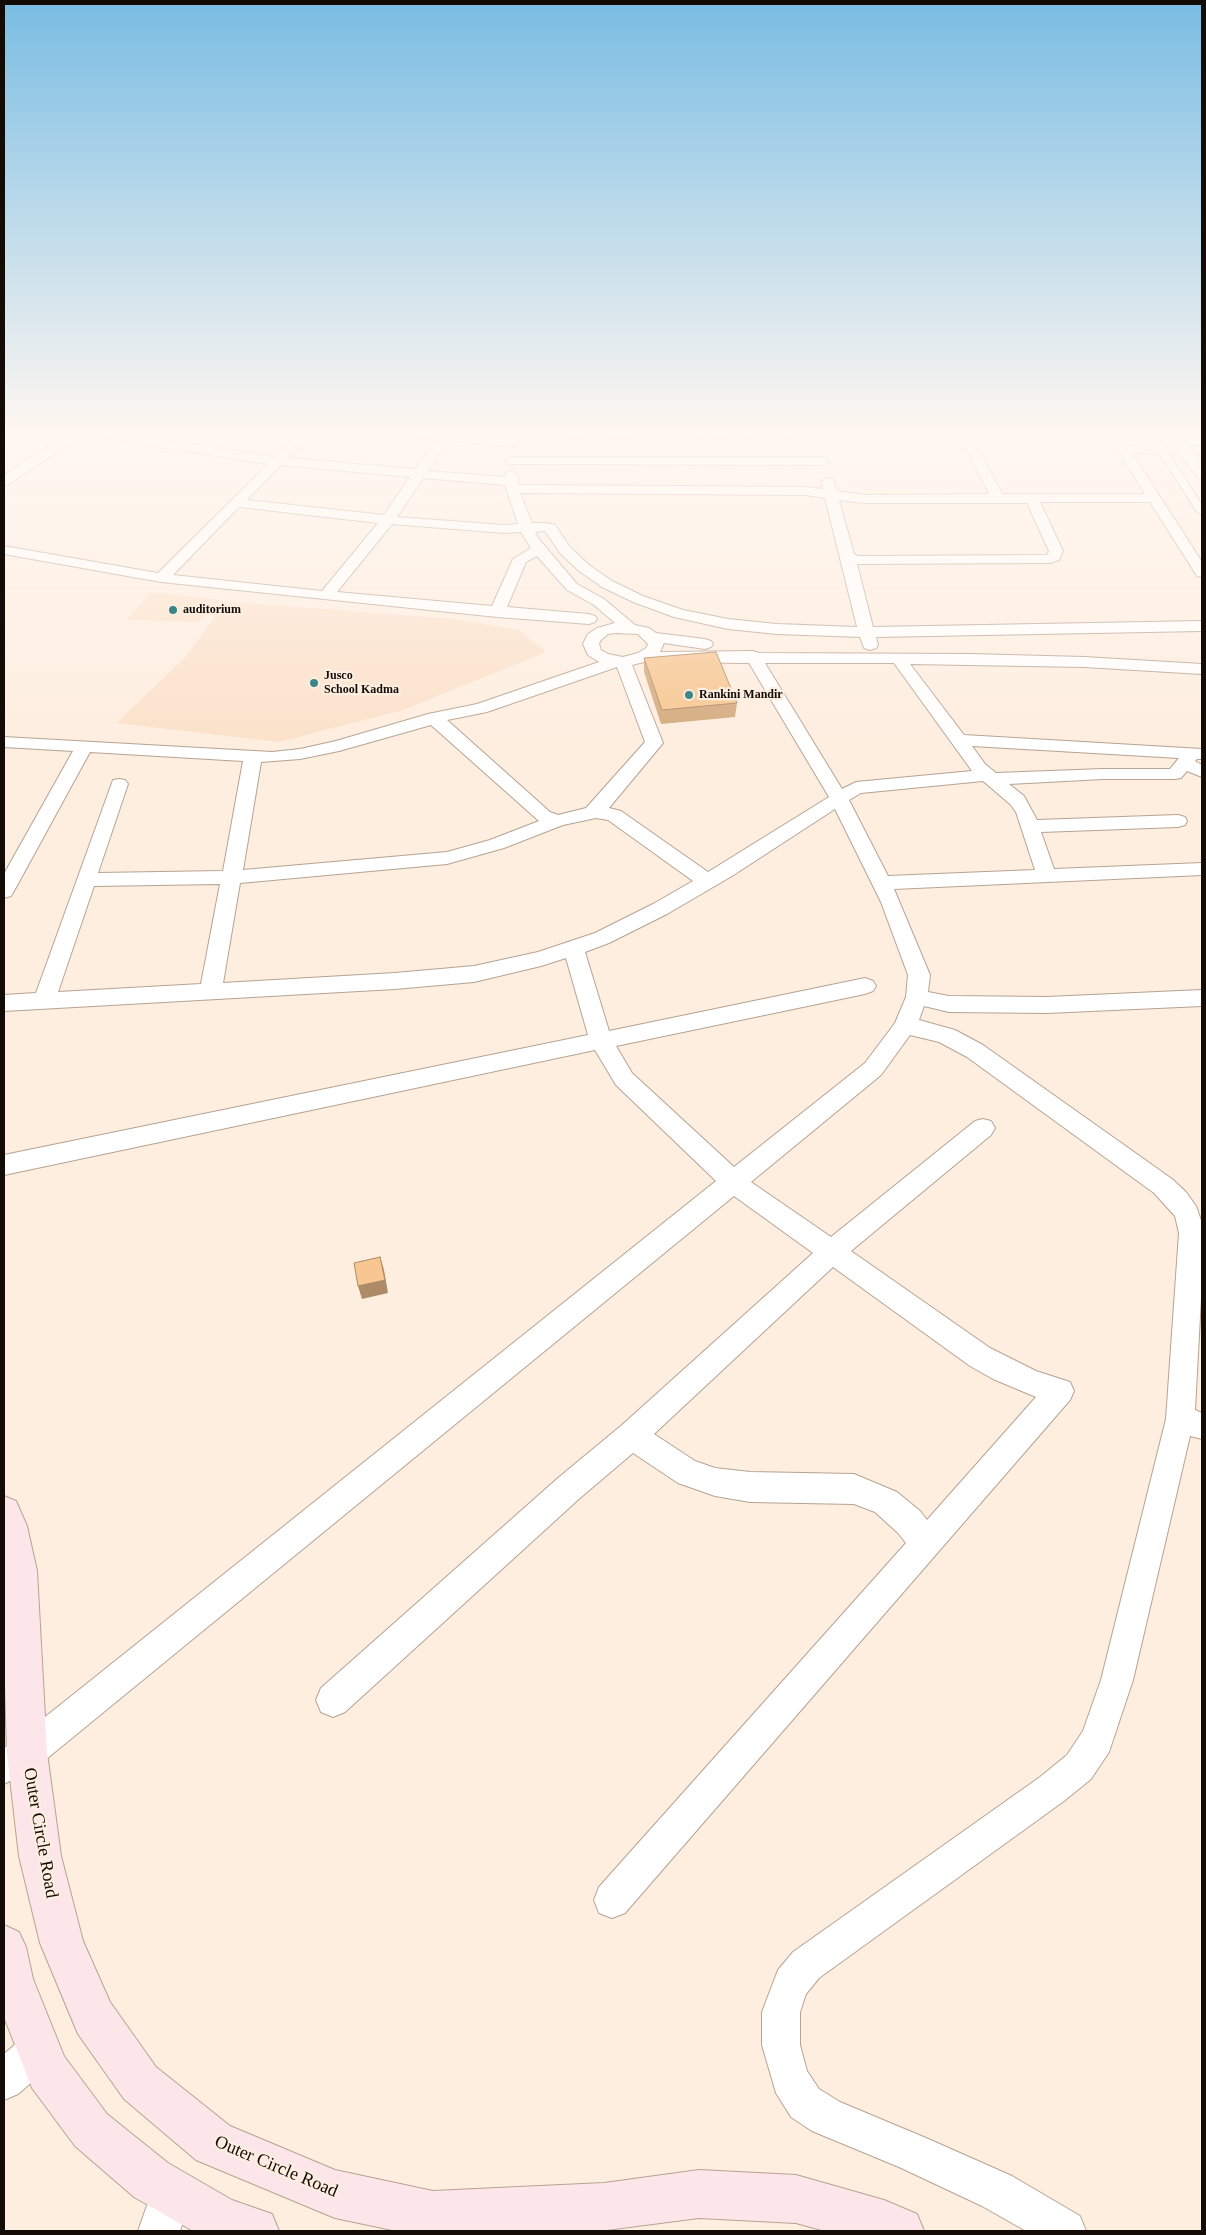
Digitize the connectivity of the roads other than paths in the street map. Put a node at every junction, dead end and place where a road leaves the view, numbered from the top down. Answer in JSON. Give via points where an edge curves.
{"nodes":[{"id":1,"x":204,"y":535,"type":"edge"},
{"id":2,"x":376,"y":535,"type":"edge"},
{"id":3,"x":530,"y":535,"type":"edge"},
{"id":4,"x":555,"y":535,"type":"edge"},
{"id":5,"x":842,"y":535,"type":"edge"},
{"id":6,"x":1049,"y":535,"type":"edge"},
{"id":7,"x":1179,"y":535,"type":"edge"},
{"id":8,"x":1193,"y":535,"type":"edge"},
{"id":9,"x":539,"y":549,"type":"junction"},
{"id":10,"x":4,"y":550,"type":"edge"},
{"id":11,"x":1202,"y":551,"type":"edge"},
{"id":12,"x":847,"y":556,"type":"junction"},
{"id":13,"x":1202,"y":573,"type":"edge"},
{"id":14,"x":161,"y":578,"type":"junction"},
{"id":15,"x":572,"y":587,"type":"junction"},
{"id":16,"x":326,"y":596,"type":"junction"},
{"id":17,"x":497,"y":612,"type":"junction"},
{"id":18,"x":589,"y":618,"type":"junction"},
{"id":19,"x":1202,"y":626,"type":"edge"},
{"id":20,"x":630,"y":628,"type":"junction"},
{"id":21,"x":603,"y":631,"type":"junction"},
{"id":22,"x":867,"y":632,"type":"junction"},
{"id":23,"x":652,"y":637,"type":"junction"},
{"id":24,"x":871,"y":649,"type":"junction"},
{"id":25,"x":594,"y":652,"type":"junction"},
{"id":26,"x":753,"y":656,"type":"junction"},
{"id":27,"x":1202,"y":657,"type":"edge"},
{"id":28,"x":644,"y":658,"type":"junction"},
{"id":29,"x":898,"y":658,"type":"junction"},
{"id":30,"x":620,"y":662,"type":"junction"},
{"id":31,"x":1202,"y":669,"type":"edge"},
{"id":32,"x":439,"y":717,"type":"junction"},
{"id":33,"x":958,"y":740,"type":"junction"},
{"id":34,"x":4,"y":742,"type":"edge"},
{"id":35,"x":84,"y":747,"type":"junction"},
{"id":36,"x":253,"y":756,"type":"junction"},
{"id":37,"x":1193,"y":757,"type":"edge"},
{"id":38,"x":1202,"y":772,"type":"edge"},
{"id":39,"x":990,"y":777,"type":"junction"},
{"id":40,"x":119,"y":784,"type":"dead end"},
{"id":41,"x":839,"y":798,"type":"junction"},
{"id":42,"x":592,"y":813,"type":"junction"},
{"id":43,"x":557,"y":821,"type":"junction"},
{"id":44,"x":1178,"y":821,"type":"dead end"},
{"id":45,"x":1030,"y":826,"type":"junction"},
{"id":46,"x":1202,"y":869,"type":"edge"},
{"id":47,"x":1047,"y":876,"type":"junction"},
{"id":48,"x":231,"y":877,"type":"junction"},
{"id":49,"x":86,"y":880,"type":"junction"},
{"id":50,"x":707,"y":881,"type":"junction"},
{"id":51,"x":882,"y":883,"type":"junction"},
{"id":52,"x":4,"y":891,"type":"edge"},
{"id":53,"x":573,"y":948,"type":"junction"},
{"id":54,"x":865,"y":986,"type":"dead end"},
{"id":55,"x":211,"y":991,"type":"junction"},
{"id":56,"x":917,"y":997,"type":"junction"},
{"id":57,"x":1202,"y":998,"type":"edge"},
{"id":58,"x":44,"y":1001,"type":"junction"},
{"id":59,"x":4,"y":1003,"type":"edge"},
{"id":60,"x":905,"y":1026,"type":"junction"},
{"id":61,"x":601,"y":1041,"type":"junction"},
{"id":62,"x":983,"y":1128,"type":"dead end"},
{"id":63,"x":4,"y":1165,"type":"edge"},
{"id":64,"x":734,"y":1182,"type":"junction"},
{"id":65,"x":832,"y":1252,"type":"junction"},
{"id":66,"x":1191,"y":1422,"type":"edge"},
{"id":67,"x":632,"y":1435,"type":"junction"},
{"id":68,"x":4,"y":1513,"type":"edge"},
{"id":69,"x":926,"y":1544,"type":"junction"},
{"id":70,"x":333,"y":1700,"type":"dead end"},
{"id":71,"x":15,"y":1760,"type":"edge"},
{"id":72,"x":612,"y":1900,"type":"dead end"},
{"id":73,"x":4,"y":1946,"type":"edge"},
{"id":74,"x":38,"y":2050,"type":"junction"},
{"id":75,"x":4,"y":2080,"type":"edge"},
{"id":76,"x":165,"y":2212,"type":"edge"},
{"id":77,"x":255,"y":2231,"type":"edge"},
{"id":78,"x":900,"y":2231,"type":"edge"},
{"id":79,"x":1065,"y":2231,"type":"edge"}],
"edges":[{"from":1,"to":14,"type":"street"},
{"from":2,"to":16,"type":"street"},
{"from":3,"to":9,"type":"street"},
{"from":4,"to":22,"type":"street","via":[[584,568],[607,584],[679,614],[777,629]]},
{"from":5,"to":12,"type":"street"},
{"from":6,"to":12,"type":"street","via":[[1056,551],[1050,560],[875,561]]},
{"from":7,"to":13,"type":"street"},
{"from":8,"to":11,"type":"street"},
{"from":9,"to":15,"type":"street"},
{"from":9,"to":17,"type":"street","via":[[520,559]]},
{"from":10,"to":14,"type":"street"},
{"from":12,"to":22,"type":"street"},
{"from":14,"to":16,"type":"street"},
{"from":15,"to":18,"type":"street","via":[[579,605]]},
{"from":15,"to":20,"type":"street","via":[[599,602]]},
{"from":16,"to":17,"type":"street"},
{"from":17,"to":18,"type":"street"},
{"from":18,"to":21,"type":"street"},
{"from":19,"to":22,"type":"street"},
{"from":20,"to":21,"type":"street"},
{"from":20,"to":23,"type":"street"},
{"from":21,"to":25,"type":"street","via":[[594,637],[591,644]]},
{"from":22,"to":24,"type":"street"},
{"from":23,"to":24,"type":"street","via":[[725,646]]},
{"from":23,"to":28,"type":"street","via":[[656,644],[653,652]]},
{"from":24,"to":27,"type":"street"},
{"from":25,"to":30,"type":"street"},
{"from":25,"to":32,"type":"street","via":[[553,671],[474,699]]},
{"from":26,"to":28,"type":"street"},
{"from":26,"to":29,"type":"street"},
{"from":26,"to":41,"type":"street"},
{"from":28,"to":30,"type":"street"},
{"from":29,"to":31,"type":"street","via":[[1084,662]]},
{"from":29,"to":33,"type":"street"},
{"from":30,"to":32,"type":"street","via":[[482,708]]},
{"from":30,"to":42,"type":"street","via":[[654,743]]},
{"from":32,"to":36,"type":"street","via":[[339,746],[300,754]]},
{"from":32,"to":43,"type":"street","via":[[543,816]]},
{"from":33,"to":37,"type":"street"},
{"from":33,"to":39,"type":"street"},
{"from":34,"to":35,"type":"street"},
{"from":35,"to":36,"type":"street"},
{"from":35,"to":52,"type":"street"},
{"from":36,"to":48,"type":"street"},
{"from":37,"to":38,"type":"street"},
{"from":37,"to":39,"type":"street","via":[[1175,774]]},
{"from":39,"to":41,"type":"street","via":[[866,786],[848,791]]},
{"from":39,"to":45,"type":"street","via":[[1017,800]]},
{"from":40,"to":49,"type":"street"},
{"from":41,"to":50,"type":"street"},
{"from":41,"to":51,"type":"street"},
{"from":42,"to":43,"type":"street"},
{"from":42,"to":50,"type":"street","via":[[605,812],[614,816]]},
{"from":43,"to":48,"type":"street","via":[[497,844],[447,858]]},
{"from":44,"to":45,"type":"street"},
{"from":45,"to":47,"type":"street"},
{"from":46,"to":47,"type":"street"},
{"from":47,"to":51,"type":"street"},
{"from":48,"to":49,"type":"street"},
{"from":48,"to":55,"type":"street"},
{"from":49,"to":58,"type":"street"},
{"from":50,"to":53,"type":"street","via":[[660,909],[602,938]]},
{"from":51,"to":56,"type":"street","via":[[919,975]]},
{"from":53,"to":55,"type":"street","via":[[541,959],[474,974]]},
{"from":53,"to":61,"type":"street"},
{"from":54,"to":61,"type":"street"},
{"from":55,"to":58,"type":"street"},
{"from":56,"to":57,"type":"street","via":[[949,1004],[991,1005]]},
{"from":56,"to":60,"type":"street"},
{"from":58,"to":59,"type":"street"},
{"from":60,"to":64,"type":"street","via":[[873,1069]]},
{"from":60,"to":66,"type":"street","via":[[947,1036],[975,1051],[1163,1186],[1188,1213],[1192,1232]]},
{"from":61,"to":63,"type":"street"},
{"from":61,"to":64,"type":"street","via":[[624,1079]]},
{"from":62,"to":65,"type":"street"},
{"from":64,"to":65,"type":"street"},
{"from":64,"to":71,"type":"street"},
{"from":65,"to":67,"type":"street"},
{"from":65,"to":69,"type":"street","via":[[980,1357],[1025,1380],[1060,1391]]},
{"from":66,"to":79,"type":"street","via":[[1117,1680],[1097,1740],[1080,1767],[806,1964],[791,1982],[781,2012],[783,2053],[790,2079],[805,2103],[826,2117],[997,2191]]},
{"from":67,"to":69,"type":"street","via":[[688,1473],[715,1482],[750,1487],[854,1489],[886,1502],[909,1522]]},
{"from":67,"to":70,"type":"street"},
{"from":68,"to":71,"type":"main road","name":"Outer Circle Road","via":[[19,1571]]},
{"from":69,"to":72,"type":"street"},
{"from":71,"to":78,"type":"main road","name":"Outer Circle Road","via":[[62,1943],[94,2018],[140,2083],[213,2142],[335,2194],[433,2215],[604,2207],[699,2194],[796,2199]]},
{"from":73,"to":74,"type":"main road","via":[[11,1979]]},
{"from":74,"to":75,"type":"street"},
{"from":74,"to":76,"type":"main road","via":[[48,2072],[91,2130],[151,2180]]},
{"from":76,"to":77,"type":"main road","via":[[222,2221]]}]}
